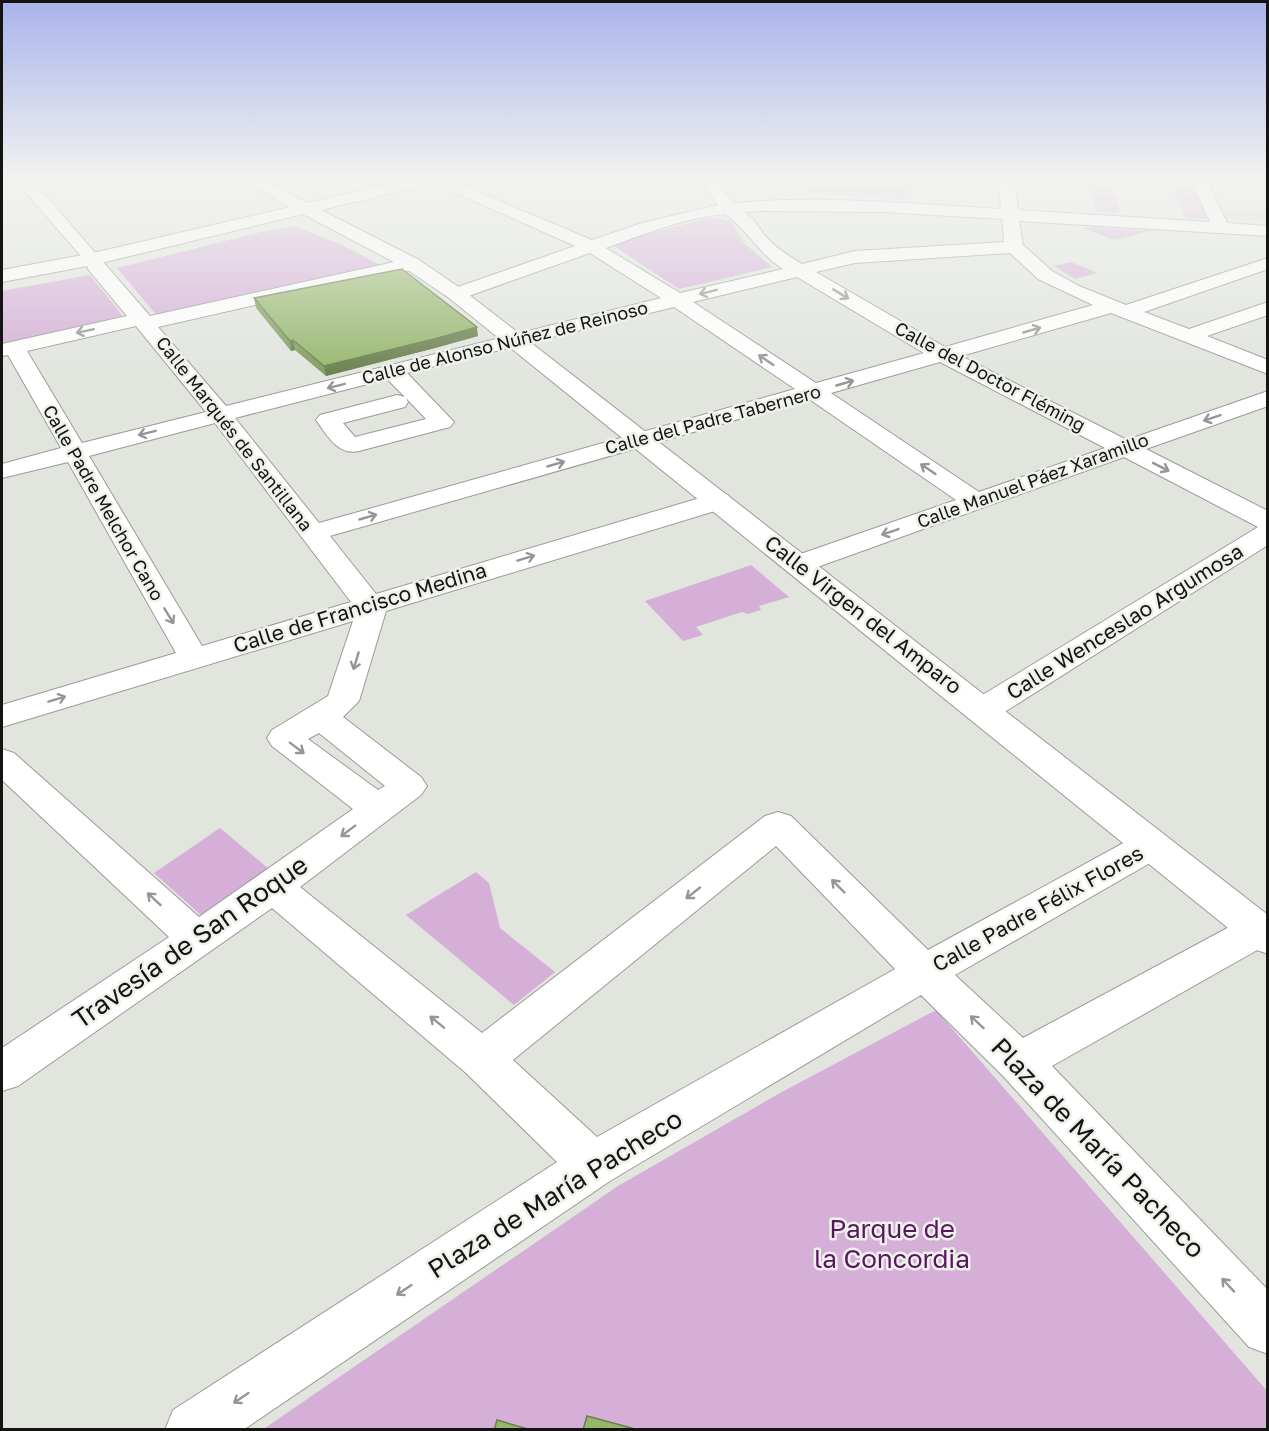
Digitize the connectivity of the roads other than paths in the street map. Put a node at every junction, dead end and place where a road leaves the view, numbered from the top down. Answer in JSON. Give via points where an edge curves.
{"nodes":[{"id":1,"x":81,"y":247,"type":"edge"},
{"id":2,"x":158,"y":247,"type":"edge"},
{"id":3,"x":376,"y":247,"type":"edge"},
{"id":4,"x":588,"y":247,"type":"edge"},
{"id":5,"x":591,"y":247,"type":"edge"},
{"id":6,"x":766,"y":247,"type":"edge"},
{"id":7,"x":1014,"y":247,"type":"joint"},
{"id":8,"x":94,"y":262,"type":"junction"},
{"id":9,"x":1268,"y":263,"type":"edge"},
{"id":10,"x":412,"y":264,"type":"junction"},
{"id":11,"x":799,"y":270,"type":"junction"},
{"id":12,"x":2,"y":276,"type":"edge"},
{"id":13,"x":2,"y":282,"type":"edge"},
{"id":14,"x":456,"y":294,"type":"junction"},
{"id":15,"x":676,"y":299,"type":"junction"},
{"id":16,"x":1268,"y":308,"type":"edge"},
{"id":17,"x":1120,"y":309,"type":"junction"},
{"id":18,"x":144,"y":321,"type":"junction"},
{"id":19,"x":1189,"y":336,"type":"junction"},
{"id":20,"x":515,"y":339,"type":"junction"},
{"id":21,"x":8,"y":348,"type":"edge"},
{"id":22,"x":943,"y":355,"type":"junction"},
{"id":23,"x":1268,"y":368,"type":"edge"},
{"id":24,"x":393,"y":372,"type":"junction"},
{"id":25,"x":813,"y":392,"type":"junction"},
{"id":26,"x":1268,"y":398,"type":"edge"},
{"id":27,"x":397,"y":402,"type":"dead end"},
{"id":28,"x":220,"y":414,"type":"junction"},
{"id":29,"x":640,"y":440,"type":"junction"},
{"id":30,"x":1125,"y":448,"type":"junction"},
{"id":31,"x":73,"y":452,"type":"junction"},
{"id":32,"x":2,"y":471,"type":"edge"},
{"id":33,"x":719,"y":501,"type":"junction"},
{"id":34,"x":977,"y":502,"type":"junction"},
{"id":35,"x":1268,"y":522,"type":"edge"},
{"id":36,"x":312,"y":532,"type":"junction"},
{"id":37,"x":1268,"y":533,"type":"edge"},
{"id":38,"x":800,"y":564,"type":"junction"},
{"id":39,"x":372,"y":605,"type":"junction"},
{"id":40,"x":194,"y":658,"type":"junction"},
{"id":41,"x":983,"y":710,"type":"junction"},
{"id":42,"x":2,"y":716,"type":"edge"},
{"id":43,"x":2,"y":761,"type":"edge"},
{"id":44,"x":1151,"y":845,"type":"junction"},
{"id":45,"x":273,"y":887,"type":"junction"},
{"id":46,"x":1263,"y":934,"type":"edge"},
{"id":47,"x":197,"y":939,"type":"junction"},
{"id":48,"x":924,"y":972,"type":"junction"},
{"id":49,"x":482,"y":1059,"type":"junction"},
{"id":50,"x":1019,"y":1062,"type":"junction"},
{"id":51,"x":2,"y":1072,"type":"edge"},
{"id":52,"x":593,"y":1165,"type":"junction"},
{"id":53,"x":1268,"y":1328,"type":"edge"},
{"id":54,"x":193,"y":1430,"type":"edge"}],
"edges":[{"from":1,"to":8,"type":"street","name":"Calle Marqués de Santillana"},
{"from":2,"to":8,"type":"street"},
{"from":3,"to":10,"type":"street","name":"Calle Virgen del Amparo"},
{"from":4,"to":14,"type":"street"},
{"from":5,"to":15,"type":"street"},
{"from":6,"to":11,"type":"street","name":"Calle del Doctor Fléming"},
{"from":7,"to":11,"type":"street","name":"Calle de Alonso Núñez de Reinoso","via":[[855,257]]},
{"from":7,"to":17,"type":"street","via":[[1045,275]]},
{"from":8,"to":12,"type":"street"},
{"from":8,"to":13,"type":"street"},
{"from":8,"to":18,"type":"street","name":"Calle Marqués de Santillana"},
{"from":9,"to":17,"type":"street","name":"Calle del Padre Tabernero"},
{"from":10,"to":14,"type":"street","name":"Calle Virgen del Amparo"},
{"from":10,"to":18,"type":"street"},
{"from":11,"to":15,"type":"street","name":"Calle de Alonso Núñez de Reinoso","one_way":true},
{"from":11,"to":22,"type":"street","name":"Calle del Doctor Fléming","one_way":true},
{"from":14,"to":20,"type":"street","name":"Calle Virgen del Amparo"},
{"from":15,"to":20,"type":"street","name":"Calle de Alonso Núñez de Reinoso"},
{"from":25,"to":15,"type":"street","one_way":true},
{"from":16,"to":19,"type":"street"},
{"from":17,"to":19,"type":"street"},
{"from":22,"to":17,"type":"street","name":"Calle del Padre Tabernero","one_way":true},
{"from":18,"to":21,"type":"street","one_way":true},
{"from":18,"to":28,"type":"street","name":"Calle Marqués de Santillana"},
{"from":19,"to":23,"type":"street"},
{"from":20,"to":24,"type":"street","name":"Calle de Alonso Núñez de Reinoso"},
{"from":20,"to":29,"type":"street","name":"Calle Virgen del Amparo"},
{"from":21,"to":31,"type":"street","name":"Calle Padre Melchor Cano"},
{"from":25,"to":22,"type":"street","name":"Calle del Padre Tabernero","one_way":true},
{"from":22,"to":30,"type":"street","name":"Calle del Doctor Fléming"},
{"from":24,"to":27,"type":"street","via":[[442,422],[350,446],[328,420]]},
{"from":24,"to":28,"type":"street","name":"Calle de Alonso Núñez de Reinoso","one_way":true},
{"from":25,"to":29,"type":"street","name":"Calle del Padre Tabernero"},
{"from":34,"to":25,"type":"street","one_way":true},
{"from":26,"to":30,"type":"street","name":"Calle Manuel Páez Xaramillo","one_way":true},
{"from":28,"to":31,"type":"street","name":"Calle de Alonso Núñez de Reinoso","one_way":true},
{"from":28,"to":36,"type":"street","name":"Calle Marqués de Santillana"},
{"from":29,"to":33,"type":"street","name":"Calle Virgen del Amparo"},
{"from":36,"to":29,"type":"street","name":"Calle del Padre Tabernero","one_way":true},
{"from":30,"to":34,"type":"street","name":"Calle Manuel Páez Xaramillo"},
{"from":30,"to":35,"type":"street","name":"Calle del Doctor Fléming","one_way":true},
{"from":31,"to":32,"type":"street","name":"Calle de Alonso Núñez de Reinoso"},
{"from":31,"to":40,"type":"street","name":"Calle Padre Melchor Cano","one_way":true},
{"from":33,"to":38,"type":"street","name":"Calle Virgen del Amparo"},
{"from":39,"to":33,"type":"street","name":"Calle de Francisco Medina","one_way":true},
{"from":34,"to":38,"type":"street","name":"Calle Manuel Páez Xaramillo","one_way":true},
{"from":36,"to":39,"type":"street","name":"Calle Marqués de Santillana"},
{"from":37,"to":41,"type":"street","name":"Calle Wenceslao Argumosa"},
{"from":38,"to":41,"type":"street","name":"Calle Virgen del Amparo"},
{"from":39,"to":40,"type":"street","name":"Calle de Francisco Medina"},
{"from":39,"to":45,"type":"street","name":"Travesía de San Roque","one_way":true,"via":[[343,701],[321,717],[409,786]]},
{"from":42,"to":40,"type":"street","name":"Calle de Francisco Medina","one_way":true},
{"from":41,"to":44,"type":"street","name":"Calle Virgen del Amparo"},
{"from":47,"to":43,"type":"street","one_way":true},
{"from":44,"to":46,"type":"street","name":"Calle Virgen del Amparo"},
{"from":44,"to":48,"type":"street","name":"Calle Padre Félix Flores"},
{"from":45,"to":47,"type":"street","name":"Travesía de San Roque"},
{"from":49,"to":45,"type":"street","one_way":true},
{"from":46,"to":50,"type":"street"},
{"from":47,"to":51,"type":"street","name":"Travesía de San Roque"},
{"from":48,"to":49,"type":"street","name":"Plaza de María Pacheco","one_way":true,"via":[[778,825]]},
{"from":50,"to":48,"type":"street","name":"Plaza de María Pacheco","one_way":true},
{"from":48,"to":52,"type":"street","name":"Plaza de María Pacheco"},
{"from":49,"to":52,"type":"street"},
{"from":53,"to":50,"type":"street","name":"Plaza de María Pacheco","one_way":true},
{"from":52,"to":54,"type":"street","name":"Plaza de María Pacheco","one_way":true}]}
